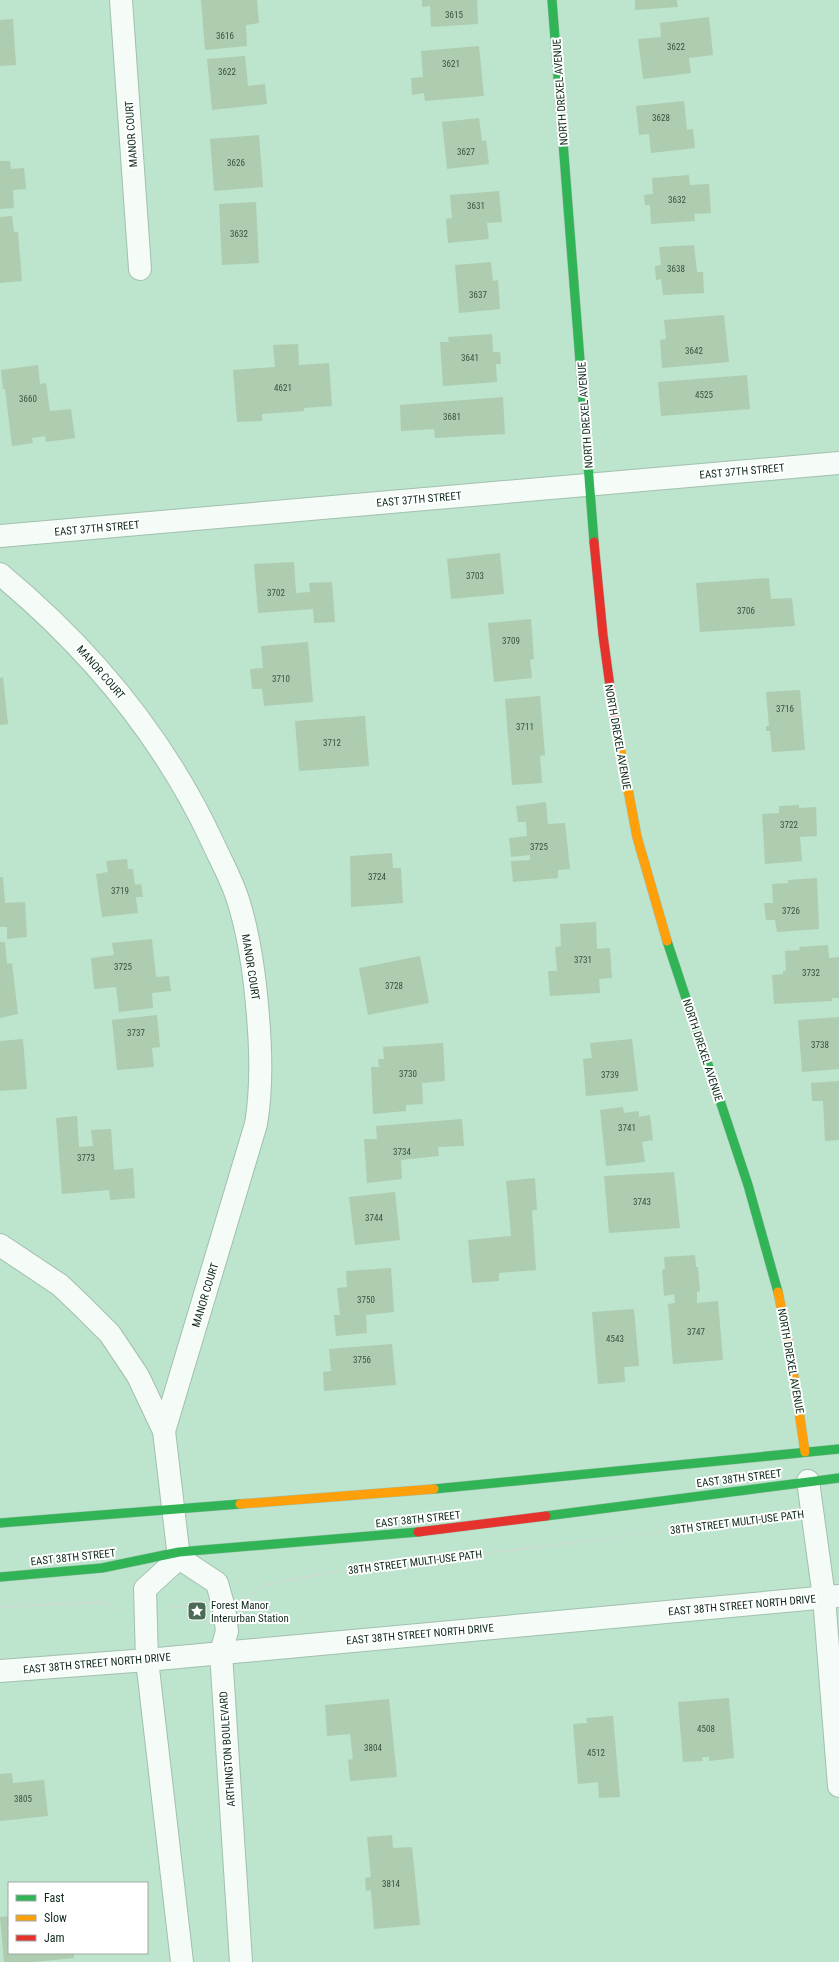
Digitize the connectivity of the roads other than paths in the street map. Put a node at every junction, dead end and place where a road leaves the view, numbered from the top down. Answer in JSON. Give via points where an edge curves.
{"nodes":[{"id":1,"x":121,"y":0,"type":"edge"},
{"id":2,"x":552,"y":0,"type":"edge"},
{"id":3,"x":140,"y":269,"type":"dead end"},
{"id":4,"x":839,"y":463,"type":"edge"},
{"id":5,"x":590,"y":484,"type":"junction"},
{"id":6,"x":0,"y":536,"type":"edge"},
{"id":7,"x":0,"y":574,"type":"edge"},
{"id":8,"x":0,"y":1245,"type":"edge"},
{"id":9,"x":164,"y":1430,"type":"junction"},
{"id":10,"x":839,"y":1449,"type":"edge"},
{"id":11,"x":805,"y":1452,"type":"junction"},
{"id":12,"x":839,"y":1478,"type":"edge"},
{"id":13,"x":808,"y":1481,"type":"junction"},
{"id":14,"x":175,"y":1510,"type":"junction"},
{"id":15,"x":0,"y":1523,"type":"edge"},
{"id":16,"x":179,"y":1555,"type":"junction"},
{"id":17,"x":0,"y":1576,"type":"edge"},
{"id":18,"x":831,"y":1596,"type":"edge"},
{"id":19,"x":221,"y":1653,"type":"junction"},
{"id":20,"x":147,"y":1660,"type":"junction"},
{"id":21,"x":0,"y":1671,"type":"edge"},
{"id":22,"x":839,"y":1786,"type":"edge"},
{"id":23,"x":182,"y":1962,"type":"edge"},
{"id":24,"x":241,"y":1962,"type":"edge"}],
"edges":[{"from":1,"to":3,"type":"street","name":"MANOR COURT"},
{"from":2,"to":5,"type":"main road","name":"NORTH DREXEL AVENUE"},
{"from":4,"to":5,"type":"street","name":"EAST 37TH STREET"},
{"from":5,"to":6,"type":"street","name":"EAST 37TH STREET"},
{"from":5,"to":11,"type":"main road","name":"NORTH DREXEL AVENUE","via":[[605,662],[631,810],[664,932],[764,1239],[792,1360]]},
{"from":7,"to":9,"type":"street","name":"MANOR COURT","via":[[54,620],[88,656],[137,715],[169,760],[203,822],[232,886],[251,957],[261,1061],[256,1124]]},
{"from":8,"to":9,"type":"street","via":[[60,1286],[110,1334],[138,1376]]},
{"from":9,"to":14,"type":"street"},
{"from":10,"to":11,"type":"main road","name":"EAST 38TH STREET"},
{"from":11,"to":14,"type":"main road","name":"EAST 38TH STREET","via":[[501,1482]]},
{"from":12,"to":13,"type":"main road","name":"EAST 38TH STREET"},
{"from":13,"to":16,"type":"main road","name":"EAST 38TH STREET","via":[[411,1533]]},
{"from":13,"to":18,"type":"street"},
{"from":14,"to":15,"type":"main road","name":"EAST 38TH STREET"},
{"from":14,"to":16,"type":"street"},
{"from":16,"to":17,"type":"main road","name":"EAST 38TH STREET","via":[[102,1568]]},
{"from":16,"to":19,"type":"street","name":"ARTHINGTON BOULEVARD","via":[[216,1583],[223,1604],[227,1631]]},
{"from":16,"to":20,"type":"street","via":[[145,1589]]},
{"from":18,"to":19,"type":"street","name":"EAST 38TH STREET NORTH DRIVE"},
{"from":18,"to":22,"type":"street"},
{"from":19,"to":20,"type":"street","name":"EAST 38TH STREET NORTH DRIVE"},
{"from":19,"to":24,"type":"street","name":"ARTHINGTON BOULEVARD"},
{"from":20,"to":21,"type":"street","name":"EAST 38TH STREET NORTH DRIVE"},
{"from":20,"to":23,"type":"street"}]}
